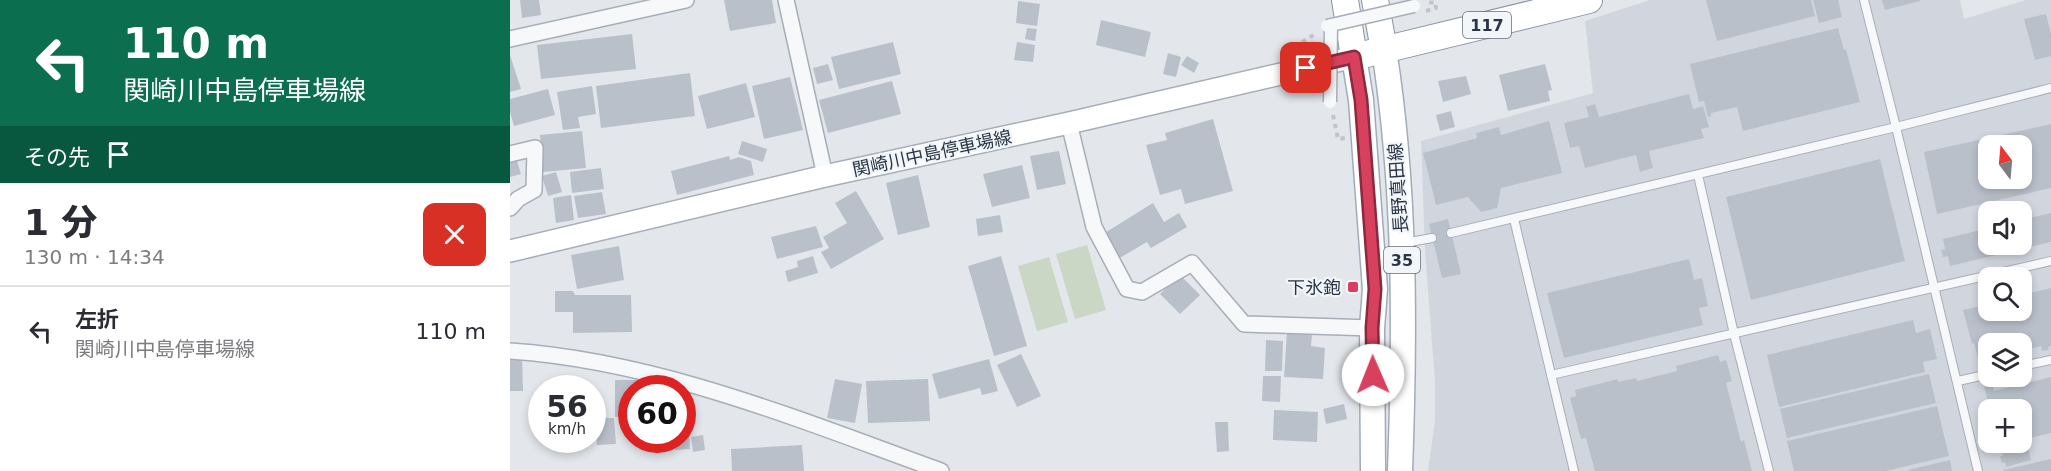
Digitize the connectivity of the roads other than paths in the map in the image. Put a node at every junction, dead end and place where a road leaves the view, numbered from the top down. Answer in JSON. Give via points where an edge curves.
{"nodes":[{"id":1,"x":686,"y":0,"type":"edge"},
{"id":2,"x":786,"y":0,"type":"edge"},
{"id":3,"x":1346,"y":0,"type":"edge"},
{"id":4,"x":1375,"y":0,"type":"edge"},
{"id":5,"x":1589,"y":0,"type":"edge"},
{"id":6,"x":1864,"y":0,"type":"edge"},
{"id":7,"x":1414,"y":6,"type":"dead end"},
{"id":8,"x":510,"y":39,"type":"edge"},
{"id":9,"x":1384,"y":50,"type":"junction"},
{"id":10,"x":1354,"y":57,"type":"junction"},
{"id":11,"x":2051,"y":88,"type":"edge"},
{"id":12,"x":1330,"y":102,"type":"road end"},
{"id":13,"x":1069,"y":123,"type":"junction"},
{"id":14,"x":1896,"y":127,"type":"junction"},
{"id":15,"x":510,"y":154,"type":"edge"},
{"id":16,"x":1698,"y":175,"type":"junction"},
{"id":17,"x":825,"y":176,"type":"junction"},
{"id":18,"x":510,"y":208,"type":"edge"},
{"id":19,"x":1514,"y":219,"type":"junction"},
{"id":20,"x":1451,"y":234,"type":"dead end"},
{"id":21,"x":1432,"y":237,"type":"dead end"},
{"id":22,"x":1402,"y":243,"type":"junction"},
{"id":23,"x":510,"y":251,"type":"edge"},
{"id":24,"x":2051,"y":261,"type":"edge"},
{"id":25,"x":1934,"y":287,"type":"junction"},
{"id":26,"x":1372,"y":328,"type":"junction"},
{"id":27,"x":1734,"y":334,"type":"junction"},
{"id":28,"x":510,"y":351,"type":"edge"},
{"id":29,"x":2051,"y":360,"type":"edge"},
{"id":30,"x":2032,"y":364,"type":"edge"},
{"id":31,"x":1551,"y":375,"type":"junction"},
{"id":32,"x":1978,"y":376,"type":"edge"},
{"id":33,"x":1958,"y":381,"type":"junction"},
{"id":34,"x":941,"y":471,"type":"edge"},
{"id":35,"x":1373,"y":471,"type":"edge"},
{"id":36,"x":1400,"y":471,"type":"edge"},
{"id":37,"x":1574,"y":471,"type":"edge"},
{"id":38,"x":1769,"y":471,"type":"edge"},
{"id":39,"x":1978,"y":471,"type":"edge"}],
"edges":[{"from":1,"to":8,"type":"street"},
{"from":2,"to":17,"type":"street"},
{"from":3,"to":10,"type":"highway"},
{"from":4,"to":9,"type":"highway"},
{"from":5,"to":9,"type":"highway","number":"117"},
{"from":6,"to":14,"type":"lane"},
{"from":7,"to":12,"type":"street","bridge":true,"via":[[1329,26]]},
{"from":9,"to":10,"type":"highway","number":"117"},
{"from":9,"to":22,"type":"main road","name":"長野真田線","number":"35"},
{"from":10,"to":13,"type":"main road","name":"関崎川中島停車場線"},
{"from":10,"to":26,"type":"main road","name":"長野真田線","number":"35","via":[[1361,100],[1374,277]]},
{"from":11,"to":14,"type":"lane"},
{"from":13,"to":17,"type":"main road","name":"関崎川中島停車場線"},
{"from":13,"to":26,"type":"street","via":[[1094,227],[1127,289],[1142,292],[1192,263],[1244,324]]},
{"from":14,"to":16,"type":"lane"},
{"from":14,"to":25,"type":"lane"},
{"from":15,"to":18,"type":"street","via":[[535,148],[534,190]]},
{"from":16,"to":19,"type":"lane"},
{"from":16,"to":27,"type":"lane"},
{"from":17,"to":23,"type":"main road","name":"関崎川中島停車場線"},
{"from":19,"to":20,"type":"lane"},
{"from":19,"to":31,"type":"lane"},
{"from":21,"to":22,"type":"lane"},
{"from":22,"to":36,"type":"main road","name":"長野真田線","number":"35"},
{"from":24,"to":25,"type":"lane"},
{"from":25,"to":27,"type":"lane"},
{"from":25,"to":33,"type":"lane"},
{"from":26,"to":35,"type":"main road","name":"長野真田線","number":"35"},
{"from":27,"to":31,"type":"lane"},
{"from":27,"to":38,"type":"lane"},
{"from":28,"to":34,"type":"street","via":[[546,353],[685,383]]},
{"from":29,"to":30,"type":"lane"},
{"from":31,"to":37,"type":"lane"},
{"from":32,"to":33,"type":"lane"},
{"from":33,"to":39,"type":"lane"}]}
